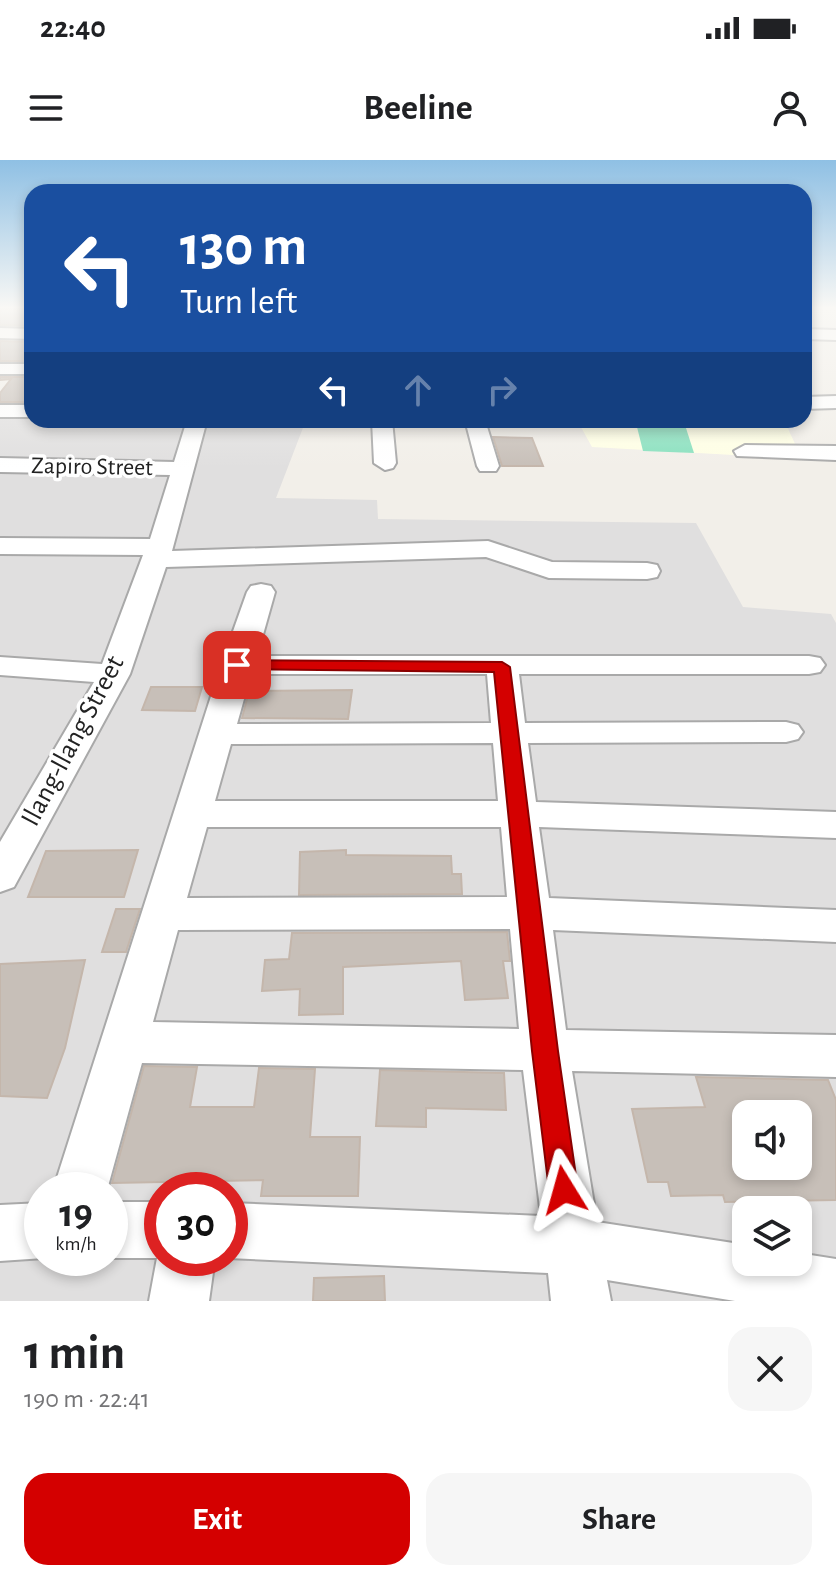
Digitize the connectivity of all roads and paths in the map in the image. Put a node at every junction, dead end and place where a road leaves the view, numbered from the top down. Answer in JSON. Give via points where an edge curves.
{"nodes":[{"id":1,"x":0,"y":369,"type":"edge"},
{"id":2,"x":24,"y":369,"type":"edge"},
{"id":3,"x":836,"y":402,"type":"edge"},
{"id":4,"x":812,"y":403,"type":"edge"},
{"id":5,"x":0,"y":411,"type":"edge"},
{"id":6,"x":24,"y":411,"type":"edge"},
{"id":7,"x":195,"y":428,"type":"edge"},
{"id":8,"x":383,"y":428,"type":"edge"},
{"id":9,"x":477,"y":428,"type":"edge"},
{"id":10,"x":745,"y":451,"type":"dead end"},
{"id":11,"x":836,"y":453,"type":"edge"},
{"id":12,"x":385,"y":463,"type":"dead end"},
{"id":13,"x":0,"y":465,"type":"edge"},
{"id":14,"x":488,"y":466,"type":"dead end"},
{"id":15,"x":184,"y":469,"type":"junction"},
{"id":16,"x":0,"y":546,"type":"edge"},
{"id":17,"x":156,"y":553,"type":"junction"},
{"id":18,"x":647,"y":571,"type":"dead end"},
{"id":19,"x":261,"y":592,"type":"dead end"},
{"id":20,"x":237,"y":665,"type":"junction"},
{"id":21,"x":809,"y":665,"type":"dead end"},
{"id":22,"x":0,"y":666,"type":"edge"},
{"id":23,"x":502,"y":667,"type":"junction"},
{"id":24,"x":114,"y":674,"type":"junction"},
{"id":25,"x":786,"y":732,"type":"dead end"},
{"id":26,"x":216,"y":734,"type":"junction"},
{"id":27,"x":510,"y":734,"type":"junction"},
{"id":28,"x":192,"y":814,"type":"junction"},
{"id":29,"x":519,"y":814,"type":"junction"},
{"id":30,"x":836,"y":825,"type":"edge"},
{"id":31,"x":0,"y":877,"type":"edge"},
{"id":32,"x":530,"y":913,"type":"junction"},
{"id":33,"x":161,"y":914,"type":"junction"},
{"id":34,"x":836,"y":926,"type":"edge"},
{"id":35,"x":122,"y":1042,"type":"junction"},
{"id":36,"x":545,"y":1051,"type":"junction"},
{"id":37,"x":836,"y":1056,"type":"edge"},
{"id":38,"x":85,"y":1172,"type":"edge"},
{"id":39,"x":24,"y":1232,"type":"edge"},
{"id":40,"x":248,"y":1232,"type":"edge"},
{"id":41,"x":0,"y":1233,"type":"edge"},
{"id":42,"x":572,"y":1246,"type":"junction"},
{"id":43,"x":183,"y":1276,"type":"edge"},
{"id":44,"x":836,"y":1288,"type":"edge"},
{"id":45,"x":179,"y":1301,"type":"edge"},
{"id":46,"x":581,"y":1301,"type":"edge"}],
"edges":[{"from":1,"to":2,"type":"street"},
{"from":3,"to":4,"type":"street"},
{"from":5,"to":6,"type":"street"},
{"from":7,"to":15,"type":"street","name":"Ilang-Ilang Street"},
{"from":8,"to":12,"type":"street"},
{"from":9,"to":14,"type":"street"},
{"from":10,"to":11,"type":"street"},
{"from":13,"to":15,"type":"street","name":"Zapiro Street"},
{"from":15,"to":17,"type":"street","name":"Ilang-Ilang Street"},
{"from":16,"to":17,"type":"street"},
{"from":17,"to":18,"type":"street","via":[[488,549],[549,570]]},
{"from":17,"to":24,"type":"street","name":"Ilang-Ilang Street"},
{"from":19,"to":20,"type":"street"},
{"from":20,"to":23,"type":"street"},
{"from":20,"to":26,"type":"street"},
{"from":21,"to":23,"type":"street"},
{"from":22,"to":24,"type":"street"},
{"from":23,"to":27,"type":"street"},
{"from":24,"to":31,"type":"street","name":"Ilang-Ilang Street"},
{"from":25,"to":27,"type":"street"},
{"from":26,"to":27,"type":"street"},
{"from":26,"to":28,"type":"street"},
{"from":27,"to":29,"type":"street"},
{"from":28,"to":29,"type":"street"},
{"from":28,"to":33,"type":"street"},
{"from":29,"to":30,"type":"street"},
{"from":29,"to":32,"type":"street"},
{"from":32,"to":33,"type":"street"},
{"from":32,"to":34,"type":"street"},
{"from":32,"to":36,"type":"street"},
{"from":33,"to":35,"type":"street"},
{"from":35,"to":36,"type":"street"},
{"from":35,"to":38,"type":"street"},
{"from":36,"to":37,"type":"street"},
{"from":36,"to":42,"type":"street"},
{"from":39,"to":41,"type":"street"},
{"from":40,"to":42,"type":"street"},
{"from":42,"to":44,"type":"street"},
{"from":42,"to":46,"type":"street"},
{"from":43,"to":45,"type":"street"}]}
